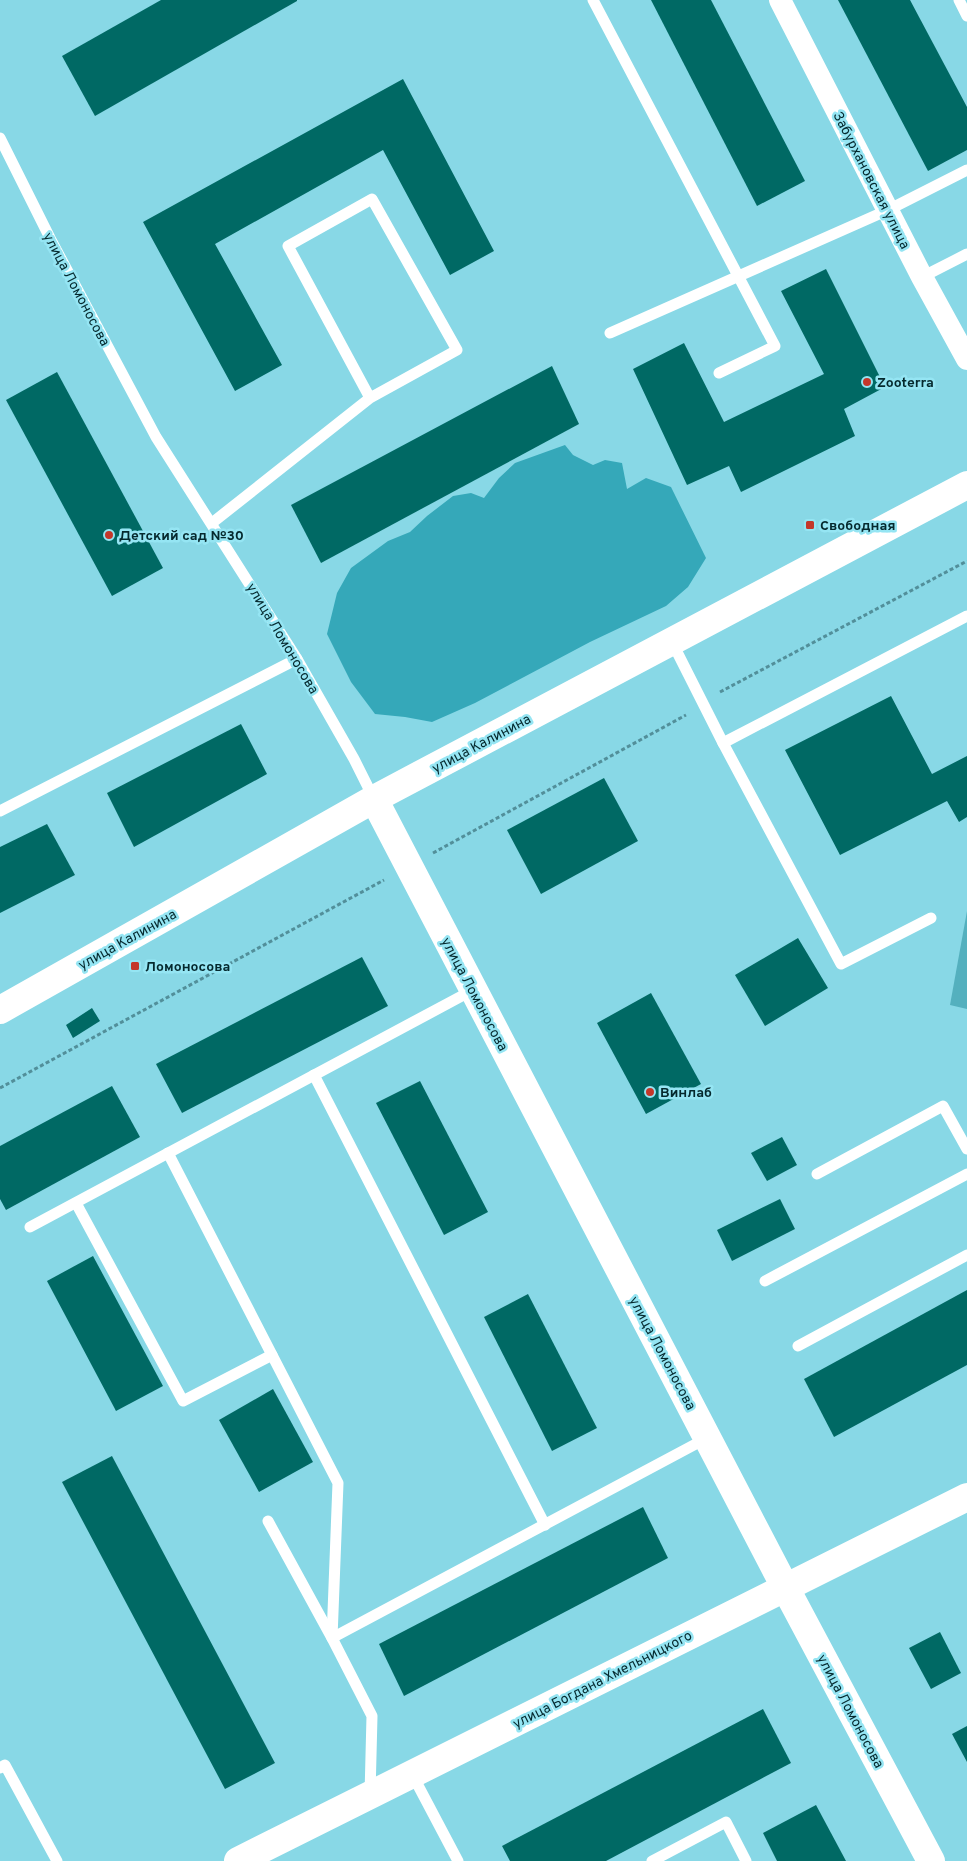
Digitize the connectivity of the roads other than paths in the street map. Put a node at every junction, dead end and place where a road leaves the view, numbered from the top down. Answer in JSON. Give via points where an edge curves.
{"nodes":[{"id":1,"x":593,"y":0,"type":"edge"},
{"id":2,"x":780,"y":0,"type":"edge"},
{"id":3,"x":959,"y":0,"type":"edge"},
{"id":4,"x":967,"y":16,"type":"edge"},
{"id":5,"x":0,"y":138,"type":"edge"},
{"id":6,"x":967,"y":170,"type":"edge"},
{"id":7,"x":888,"y":210,"type":"junction"},
{"id":8,"x":967,"y":254,"type":"edge"},
{"id":9,"x":740,"y":277,"type":"junction"},
{"id":10,"x":922,"y":277,"type":"junction"},
{"id":11,"x":610,"y":333,"type":"dead end"},
{"id":12,"x":967,"y":359,"type":"edge"},
{"id":13,"x":719,"y":373,"type":"dead end"},
{"id":14,"x":370,"y":398,"type":"junction"},
{"id":15,"x":967,"y":485,"type":"edge"},
{"id":16,"x":212,"y":523,"type":"junction"},
{"id":17,"x":967,"y":616,"type":"edge"},
{"id":18,"x":672,"y":642,"type":"junction"},
{"id":19,"x":297,"y":659,"type":"junction"},
{"id":20,"x":723,"y":743,"type":"junction"},
{"id":21,"x":374,"y":799,"type":"junction"},
{"id":22,"x":0,"y":811,"type":"edge"},
{"id":23,"x":931,"y":918,"type":"dead end"},
{"id":24,"x":474,"y":990,"type":"junction"},
{"id":25,"x":0,"y":1010,"type":"edge"},
{"id":26,"x":314,"y":1075,"type":"junction"},
{"id":27,"x":967,"y":1149,"type":"edge"},
{"id":28,"x":168,"y":1153,"type":"junction"},
{"id":29,"x":817,"y":1174,"type":"dead end"},
{"id":30,"x":967,"y":1174,"type":"edge"},
{"id":31,"x":76,"y":1203,"type":"junction"},
{"id":32,"x":30,"y":1227,"type":"dead end"},
{"id":33,"x":967,"y":1255,"type":"edge"},
{"id":34,"x":765,"y":1280,"type":"dead end"},
{"id":35,"x":798,"y":1346,"type":"dead end"},
{"id":36,"x":272,"y":1355,"type":"junction"},
{"id":37,"x":707,"y":1438,"type":"junction"},
{"id":38,"x":967,"y":1497,"type":"edge"},
{"id":39,"x":268,"y":1521,"type":"dead end"},
{"id":40,"x":545,"y":1525,"type":"junction"},
{"id":41,"x":785,"y":1587,"type":"junction"},
{"id":42,"x":332,"y":1638,"type":"junction"},
{"id":43,"x":0,"y":1768,"type":"edge"},
{"id":44,"x":412,"y":1774,"type":"junction"},
{"id":45,"x":370,"y":1795,"type":"junction"},
{"id":46,"x":57,"y":1861,"type":"edge"},
{"id":47,"x":238,"y":1861,"type":"edge"},
{"id":48,"x":458,"y":1861,"type":"edge"},
{"id":49,"x":652,"y":1861,"type":"edge"},
{"id":50,"x":746,"y":1861,"type":"edge"},
{"id":51,"x":931,"y":1861,"type":"edge"}],
"edges":[{"from":1,"to":9,"type":"lane"},
{"from":2,"to":7,"type":"street","name":"Забурхановская улица"},
{"from":3,"to":4,"type":"lane"},
{"from":5,"to":16,"type":"lane","name":"улица Ломоносова","via":[[156,436]]},
{"from":6,"to":7,"type":"lane"},
{"from":7,"to":9,"type":"lane"},
{"from":7,"to":10,"type":"street","name":"Забурхановская улица"},
{"from":8,"to":10,"type":"lane"},
{"from":9,"to":11,"type":"lane"},
{"from":9,"to":13,"type":"lane","via":[[775,346]]},
{"from":10,"to":12,"type":"street","name":"Забурхановская улица"},
{"from":14,"to":14,"type":"lane","via":[[457,350],[372,199],[288,246]]},
{"from":14,"to":16,"type":"lane"},
{"from":15,"to":18,"type":"street","name":"улица Калинина"},
{"from":16,"to":19,"type":"lane","name":"улица Ломоносова"},
{"from":17,"to":20,"type":"lane"},
{"from":18,"to":20,"type":"lane"},
{"from":18,"to":21,"type":"street","name":"улица Калинина"},
{"from":19,"to":21,"type":"lane","name":"улица Ломоносова"},
{"from":19,"to":22,"type":"lane"},
{"from":20,"to":23,"type":"lane","via":[[841,964]]},
{"from":21,"to":24,"type":"street","name":"улица Ломоносова"},
{"from":21,"to":25,"type":"street","name":"улица Калинина"},
{"from":24,"to":26,"type":"lane"},
{"from":24,"to":37,"type":"street","name":"улица Ломоносова"},
{"from":26,"to":28,"type":"lane"},
{"from":26,"to":40,"type":"lane"},
{"from":27,"to":29,"type":"lane","via":[[943,1106]]},
{"from":28,"to":31,"type":"lane"},
{"from":28,"to":36,"type":"lane"},
{"from":30,"to":34,"type":"lane"},
{"from":31,"to":32,"type":"lane"},
{"from":31,"to":36,"type":"lane","via":[[183,1401]]},
{"from":33,"to":35,"type":"lane"},
{"from":36,"to":42,"type":"lane","via":[[338,1483]]},
{"from":37,"to":40,"type":"lane"},
{"from":37,"to":41,"type":"street","name":"улица Ломоносова"},
{"from":38,"to":41,"type":"street","name":"улица Богдана Хмельницкого"},
{"from":39,"to":42,"type":"lane"},
{"from":40,"to":42,"type":"lane"},
{"from":41,"to":44,"type":"street","name":"улица Богдана Хмельницкого"},
{"from":41,"to":51,"type":"street","name":"улица Ломоносова"},
{"from":42,"to":45,"type":"lane","via":[[372,1716]]},
{"from":43,"to":46,"type":"lane","via":[[5,1766]]},
{"from":44,"to":45,"type":"street","name":"улица Богдана Хмельницкого"},
{"from":44,"to":48,"type":"lane"},
{"from":45,"to":47,"type":"street","name":"улица Богдана Хмельницкого"},
{"from":49,"to":50,"type":"lane","via":[[726,1822]]}]}
